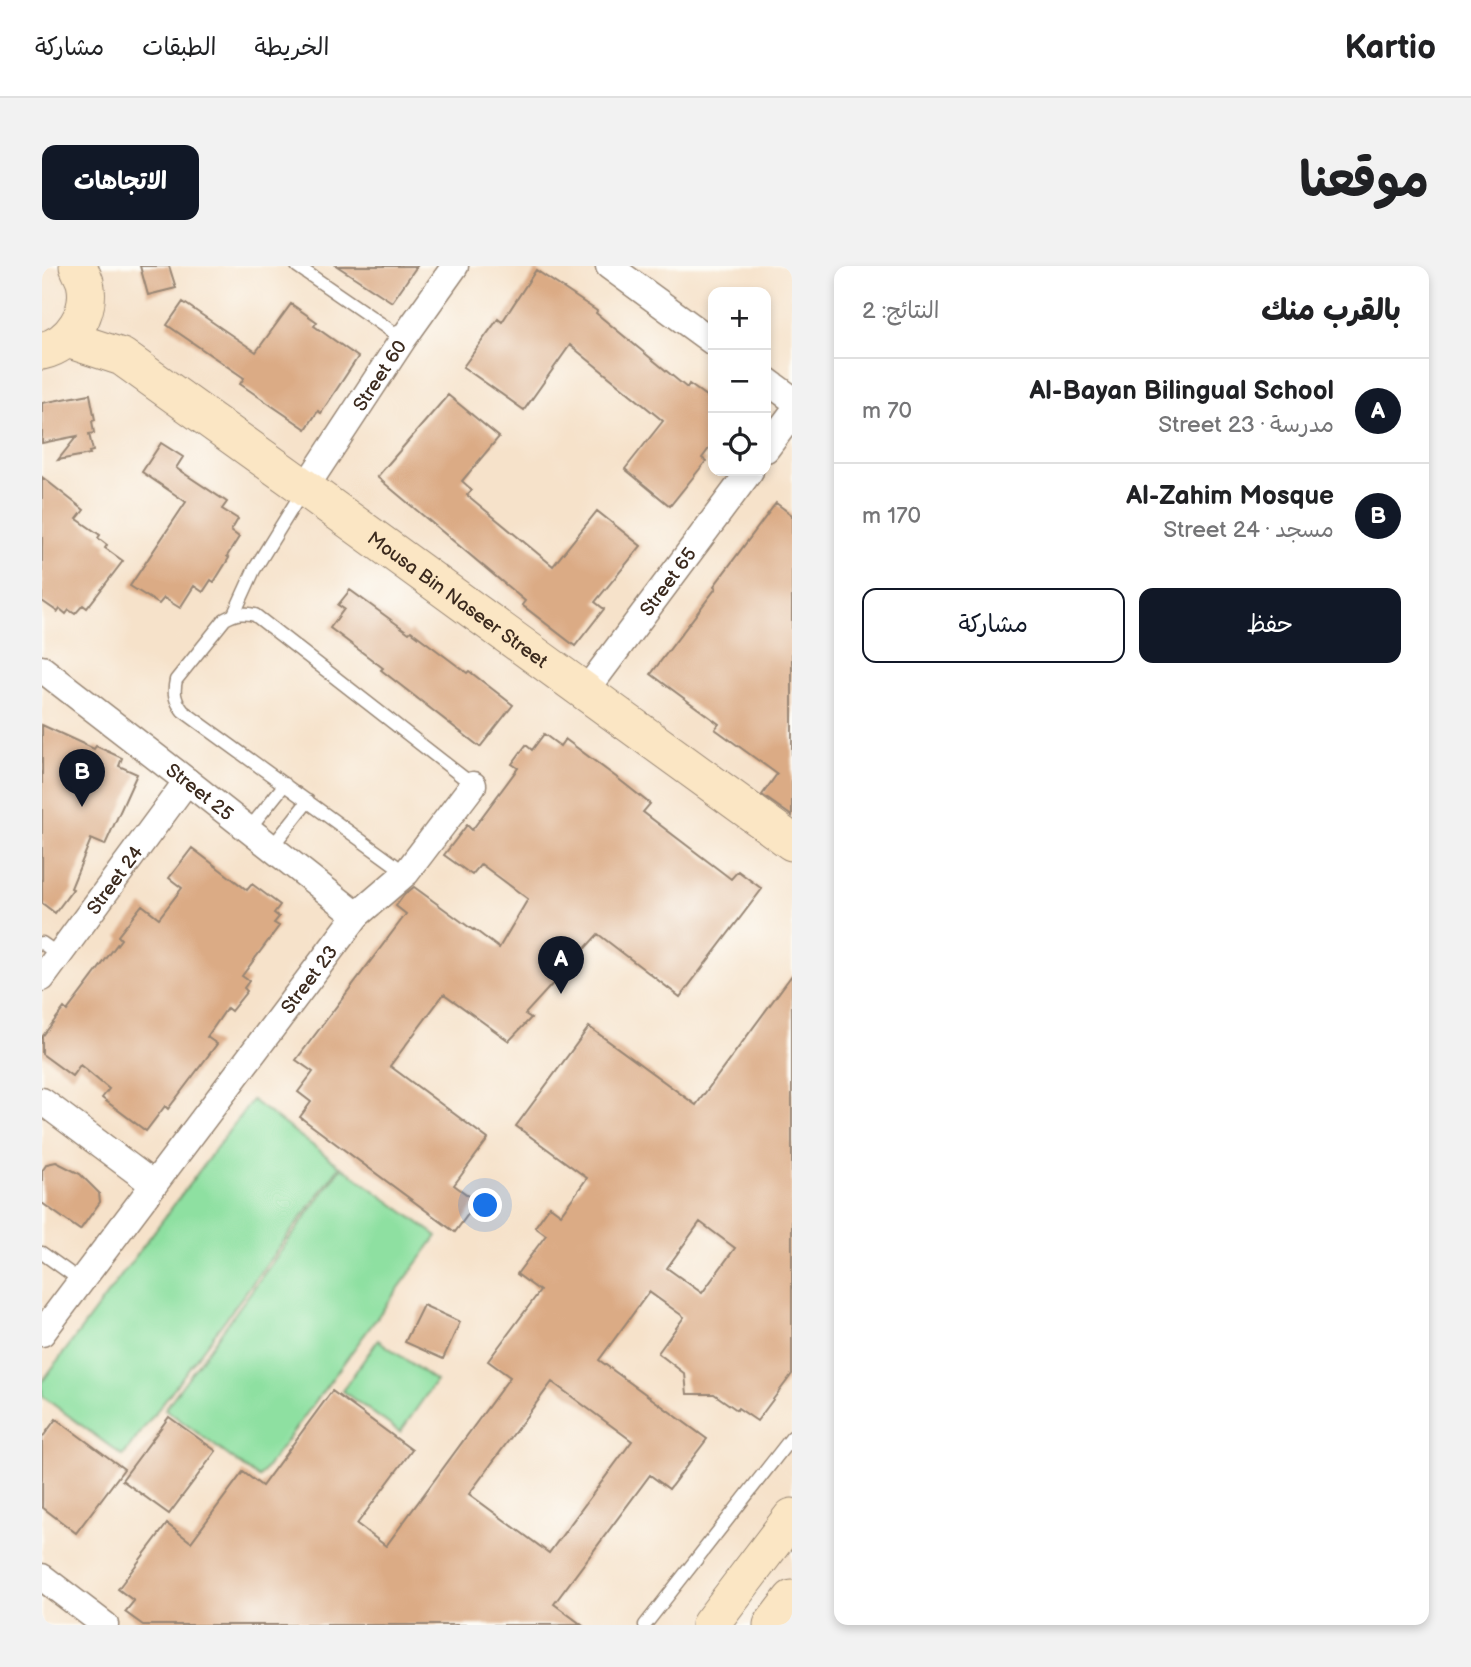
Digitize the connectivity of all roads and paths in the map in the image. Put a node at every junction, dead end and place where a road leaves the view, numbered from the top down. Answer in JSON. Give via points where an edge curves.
{"nodes":[{"id":1,"x":78,"y":266,"type":"edge"},
{"id":2,"x":297,"y":266,"type":"edge"},
{"id":3,"x":456,"y":266,"type":"edge"},
{"id":4,"x":609,"y":266,"type":"edge"},
{"id":5,"x":86,"y":302,"type":"junction"},
{"id":6,"x":708,"y":338,"type":"edge"},
{"id":7,"x":403,"y":339,"type":"junction"},
{"id":8,"x":55,"y":345,"type":"edge"},
{"id":9,"x":122,"y":357,"type":"junction"},
{"id":10,"x":771,"y":384,"type":"edge"},
{"id":11,"x":792,"y":399,"type":"edge"},
{"id":12,"x":792,"y":414,"type":"edge"},
{"id":13,"x":771,"y":442,"type":"edge"},
{"id":14,"x":746,"y":476,"type":"edge"},
{"id":15,"x":305,"y":488,"type":"junction"},
{"id":16,"x":234,"y":614,"type":"junction"},
{"id":17,"x":42,"y":669,"type":"edge"},
{"id":18,"x":586,"y":692,"type":"junction"},
{"id":19,"x":187,"y":781,"type":"junction"},
{"id":20,"x":285,"y":784,"type":"junction"},
{"id":21,"x":473,"y":785,"type":"joint"},
{"id":22,"x":309,"y":801,"type":"junction"},
{"id":23,"x":248,"y":830,"type":"junction"},
{"id":24,"x":792,"y":842,"type":"edge"},
{"id":25,"x":271,"y":848,"type":"junction"},
{"id":26,"x":406,"y":873,"type":"junction"},
{"id":27,"x":357,"y":915,"type":"junction"},
{"id":28,"x":50,"y":949,"type":"edge"},
{"id":29,"x":42,"y":978,"type":"edge"},
{"id":30,"x":42,"y":1101,"type":"edge"},
{"id":31,"x":153,"y":1184,"type":"junction"},
{"id":32,"x":42,"y":1253,"type":"edge"},
{"id":33,"x":81,"y":1281,"type":"junction"},
{"id":34,"x":42,"y":1333,"type":"edge"},
{"id":35,"x":792,"y":1437,"type":"edge"},
{"id":36,"x":792,"y":1517,"type":"edge"},
{"id":37,"x":42,"y":1577,"type":"edge"},
{"id":38,"x":792,"y":1599,"type":"edge"},
{"id":39,"x":105,"y":1625,"type":"edge"},
{"id":40,"x":645,"y":1625,"type":"edge"},
{"id":41,"x":710,"y":1625,"type":"edge"},
{"id":42,"x":772,"y":1625,"type":"edge"}],
"edges":[{"from":1,"to":5,"type":"street"},
{"from":2,"to":7,"type":"lane"},
{"from":3,"to":7,"type":"street","name":"Street 60"},
{"from":4,"to":6,"type":"street"},
{"from":5,"to":8,"type":"street","via":[[80,322]]},
{"from":5,"to":9,"type":"street","name":"Mousa Bin Naseer Street"},
{"from":7,"to":15,"type":"street","name":"Street 60"},
{"from":8,"to":9,"type":"street","name":"Mousa Bin Naseer Street"},
{"from":9,"to":15,"type":"street","name":"Mousa Bin Naseer Street"},
{"from":10,"to":11,"type":"street"},
{"from":12,"to":13,"type":"street"},
{"from":14,"to":18,"type":"street","name":"Street 65"},
{"from":15,"to":16,"type":"lane","via":[[254,570]]},
{"from":15,"to":18,"type":"street","name":"Mousa Bin Naseer Street"},
{"from":16,"to":20,"type":"lane","via":[[176,680],[174,697],[183,711]]},
{"from":16,"to":21,"type":"lane","via":[[255,615]]},
{"from":17,"to":19,"type":"street","name":"Street 25"},
{"from":18,"to":24,"type":"street","name":"Mousa Bin Naseer Street"},
{"from":19,"to":23,"type":"street","name":"Street 25"},
{"from":19,"to":28,"type":"street","name":"Street 24"},
{"from":20,"to":22,"type":"lane"},
{"from":20,"to":23,"type":"lane"},
{"from":21,"to":26,"type":"street","name":"Street 23"},
{"from":22,"to":25,"type":"lane"},
{"from":22,"to":26,"type":"lane"},
{"from":23,"to":25,"type":"street","name":"Street 25"},
{"from":25,"to":27,"type":"street","name":"Street 25"},
{"from":26,"to":27,"type":"street","name":"Street 23"},
{"from":27,"to":31,"type":"street","name":"Street 23"},
{"from":28,"to":29,"type":"street","name":"Street 24"},
{"from":30,"to":31,"type":"street"},
{"from":31,"to":33,"type":"street","name":"Street 23"},
{"from":32,"to":33,"type":"lane"},
{"from":33,"to":34,"type":"street","name":"Street 23"},
{"from":35,"to":40,"type":"lane"},
{"from":36,"to":41,"type":"street"},
{"from":37,"to":39,"type":"street"},
{"from":38,"to":42,"type":"street"}]}
